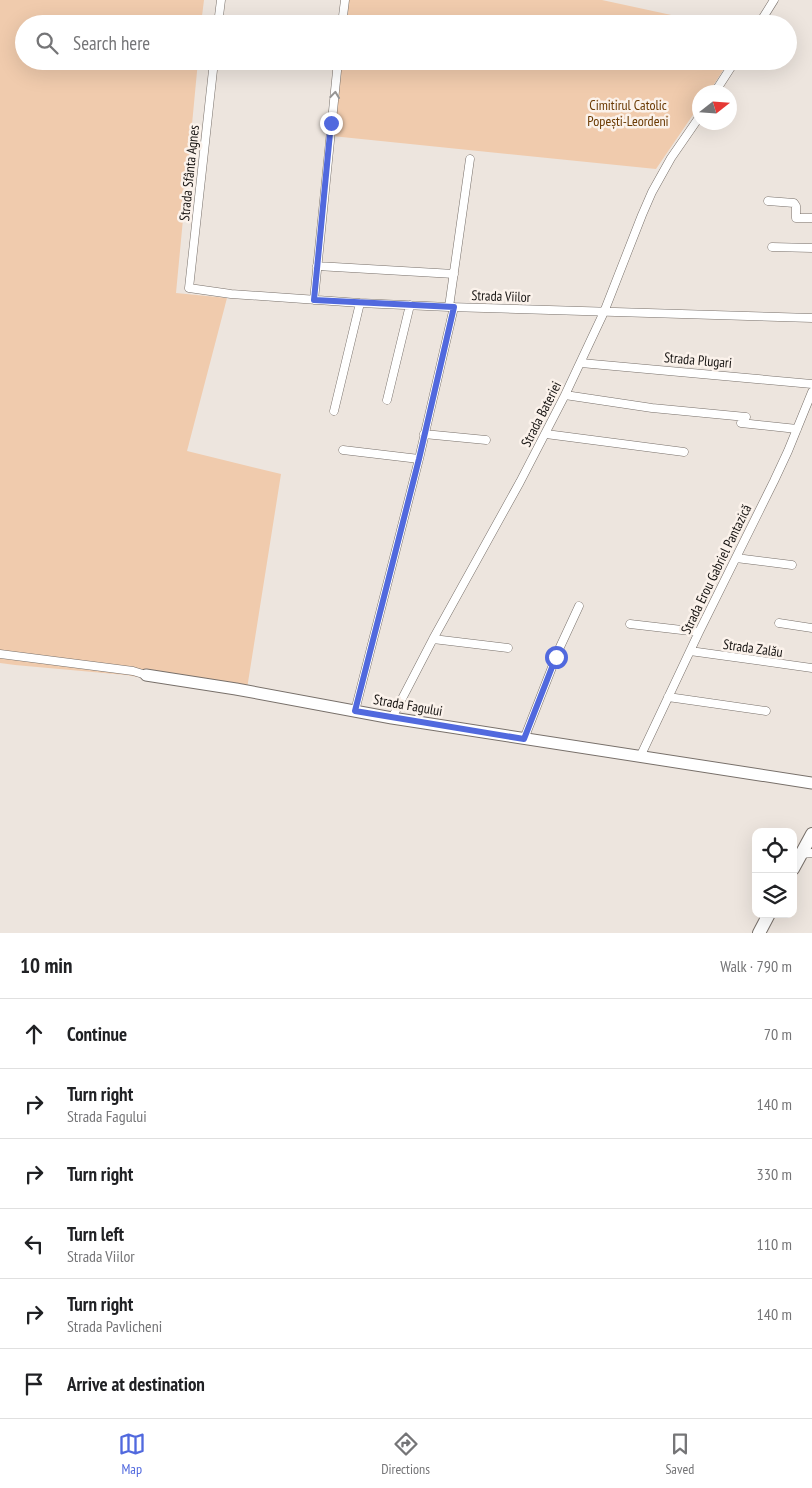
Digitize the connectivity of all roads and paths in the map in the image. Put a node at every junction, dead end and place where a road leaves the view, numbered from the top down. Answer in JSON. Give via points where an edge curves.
{"nodes":[{"id":1,"x":221,"y":0,"type":"edge"},
{"id":2,"x":345,"y":0,"type":"edge"},
{"id":3,"x":774,"y":0,"type":"edge"},
{"id":4,"x":219,"y":15,"type":"edge"},
{"id":5,"x":343,"y":15,"type":"edge"},
{"id":6,"x":765,"y":15,"type":"edge"},
{"id":7,"x":213,"y":70,"type":"edge"},
{"id":8,"x":337,"y":70,"type":"edge"},
{"id":9,"x":729,"y":70,"type":"edge"},
{"id":10,"x":720,"y":85,"type":"edge"},
{"id":11,"x":692,"y":128,"type":"edge"},
{"id":12,"x":470,"y":159,"type":"dead end"},
{"id":13,"x":768,"y":201,"type":"dead end"},
{"id":14,"x":812,"y":218,"type":"edge"},
{"id":15,"x":772,"y":247,"type":"dead end"},
{"id":16,"x":812,"y":248,"type":"edge"},
{"id":17,"x":317,"y":266,"type":"junction"},
{"id":18,"x":454,"y":274,"type":"junction"},
{"id":19,"x":189,"y":288,"type":"joint"},
{"id":20,"x":314,"y":300,"type":"junction"},
{"id":21,"x":360,"y":303,"type":"junction"},
{"id":22,"x":410,"y":305,"type":"junction"},
{"id":23,"x":452,"y":307,"type":"junction"},
{"id":24,"x":604,"y":312,"type":"junction"},
{"id":25,"x":812,"y":318,"type":"edge"},
{"id":26,"x":581,"y":363,"type":"junction"},
{"id":27,"x":812,"y":384,"type":"edge"},
{"id":28,"x":812,"y":392,"type":"edge"},
{"id":29,"x":565,"y":395,"type":"junction"},
{"id":30,"x":387,"y":400,"type":"dead end"},
{"id":31,"x":334,"y":411,"type":"dead end"},
{"id":32,"x":797,"y":429,"type":"junction"},
{"id":33,"x":424,"y":434,"type":"junction"},
{"id":34,"x":546,"y":434,"type":"junction"},
{"id":35,"x":486,"y":440,"type":"dead end"},
{"id":36,"x":343,"y":450,"type":"dead end"},
{"id":37,"x":684,"y":452,"type":"dead end"},
{"id":38,"x":419,"y":459,"type":"junction"},
{"id":39,"x":736,"y":558,"type":"junction"},
{"id":40,"x":792,"y":564,"type":"dead end"},
{"id":41,"x":579,"y":606,"type":"dead end"},
{"id":42,"x":630,"y":624,"type":"dead end"},
{"id":43,"x":779,"y":624,"type":"dead end"},
{"id":44,"x":812,"y":628,"type":"edge"},
{"id":45,"x":699,"y":632,"type":"junction"},
{"id":46,"x":433,"y":639,"type":"junction"},
{"id":47,"x":508,"y":648,"type":"dead end"},
{"id":48,"x":690,"y":651,"type":"junction"},
{"id":49,"x":0,"y":654,"type":"edge"},
{"id":50,"x":812,"y":668,"type":"edge"},
{"id":51,"x":146,"y":675,"type":"joint"},
{"id":52,"x":668,"y":697,"type":"junction"},
{"id":53,"x":355,"y":711,"type":"junction"},
{"id":54,"x":766,"y":711,"type":"dead end"},
{"id":55,"x":392,"y":718,"type":"junction"},
{"id":56,"x":524,"y":739,"type":"junction"},
{"id":57,"x":640,"y":757,"type":"junction"},
{"id":58,"x":812,"y":783,"type":"edge"},
{"id":59,"x":812,"y":834,"type":"edge"},
{"id":60,"x":807,"y":853,"type":"edge"},
{"id":61,"x":797,"y":864,"type":"edge"},
{"id":62,"x":767,"y":918,"type":"edge"},
{"id":63,"x":759,"y":933,"type":"edge"}],
"edges":[{"from":1,"to":4,"type":"street"},
{"from":2,"to":5,"type":"street"},
{"from":3,"to":6,"type":"street"},
{"from":7,"to":19,"type":"street","name":"Strada Sfânta Agnes"},
{"from":17,"to":8,"type":"street","one_way":true},
{"from":9,"to":10,"type":"street"},
{"from":11,"to":24,"type":"street","name":"Strada Bateriei","via":[[652,192]]},
{"from":12,"to":18,"type":"street"},
{"from":13,"to":14,"type":"street","via":[[794,202],[796,218]]},
{"from":15,"to":16,"type":"street"},
{"from":17,"to":18,"type":"street"},
{"from":17,"to":20,"type":"street"},
{"from":18,"to":23,"type":"street"},
{"from":19,"to":20,"type":"street","name":"Strada Viilor"},
{"from":20,"to":21,"type":"street","name":"Strada Viilor"},
{"from":21,"to":22,"type":"street","name":"Strada Viilor"},
{"from":21,"to":31,"type":"street"},
{"from":22,"to":23,"type":"street","name":"Strada Viilor"},
{"from":22,"to":30,"type":"street"},
{"from":23,"to":24,"type":"street","name":"Strada Viilor"},
{"from":23,"to":33,"type":"street"},
{"from":24,"to":25,"type":"street","name":"Strada Viilor"},
{"from":24,"to":26,"type":"street","name":"Strada Bateriei"},
{"from":26,"to":27,"type":"street","name":"Strada Plugari"},
{"from":26,"to":29,"type":"street","name":"Strada Bateriei"},
{"from":28,"to":32,"type":"street","name":"Strada Erou Gabriel Pantazică"},
{"from":29,"to":32,"type":"street"},
{"from":29,"to":34,"type":"street","name":"Strada Bateriei"},
{"from":32,"to":39,"type":"street","name":"Strada Erou Gabriel Pantazică"},
{"from":33,"to":35,"type":"street"},
{"from":33,"to":38,"type":"street"},
{"from":34,"to":37,"type":"street"},
{"from":34,"to":46,"type":"street","name":"Strada Bateriei"},
{"from":36,"to":38,"type":"street"},
{"from":38,"to":53,"type":"street"},
{"from":39,"to":40,"type":"street"},
{"from":39,"to":45,"type":"street","name":"Strada Erou Gabriel Pantazică"},
{"from":41,"to":56,"type":"street"},
{"from":42,"to":45,"type":"street"},
{"from":43,"to":44,"type":"street"},
{"from":45,"to":48,"type":"street","name":"Strada Erou Gabriel Pantazică"},
{"from":46,"to":47,"type":"street"},
{"from":46,"to":55,"type":"street","name":"Strada Bateriei"},
{"from":48,"to":50,"type":"street","name":"Strada Zalău"},
{"from":48,"to":52,"type":"street","name":"Strada Erou Gabriel Pantazică"},
{"from":49,"to":51,"type":"street","name":"Strada Fagului"},
{"from":51,"to":53,"type":"street","name":"Strada Fagului"},
{"from":52,"to":54,"type":"street"},
{"from":52,"to":57,"type":"street","name":"Strada Erou Gabriel Pantazică"},
{"from":53,"to":55,"type":"street","name":"Strada Fagului"},
{"from":55,"to":56,"type":"street","name":"Strada Fagului"},
{"from":56,"to":57,"type":"street","name":"Strada Fagului"},
{"from":57,"to":58,"type":"street","name":"Strada Fagului"},
{"from":59,"to":60,"type":"main road"},
{"from":60,"to":61,"type":"main road"},
{"from":62,"to":63,"type":"main road"}]}
